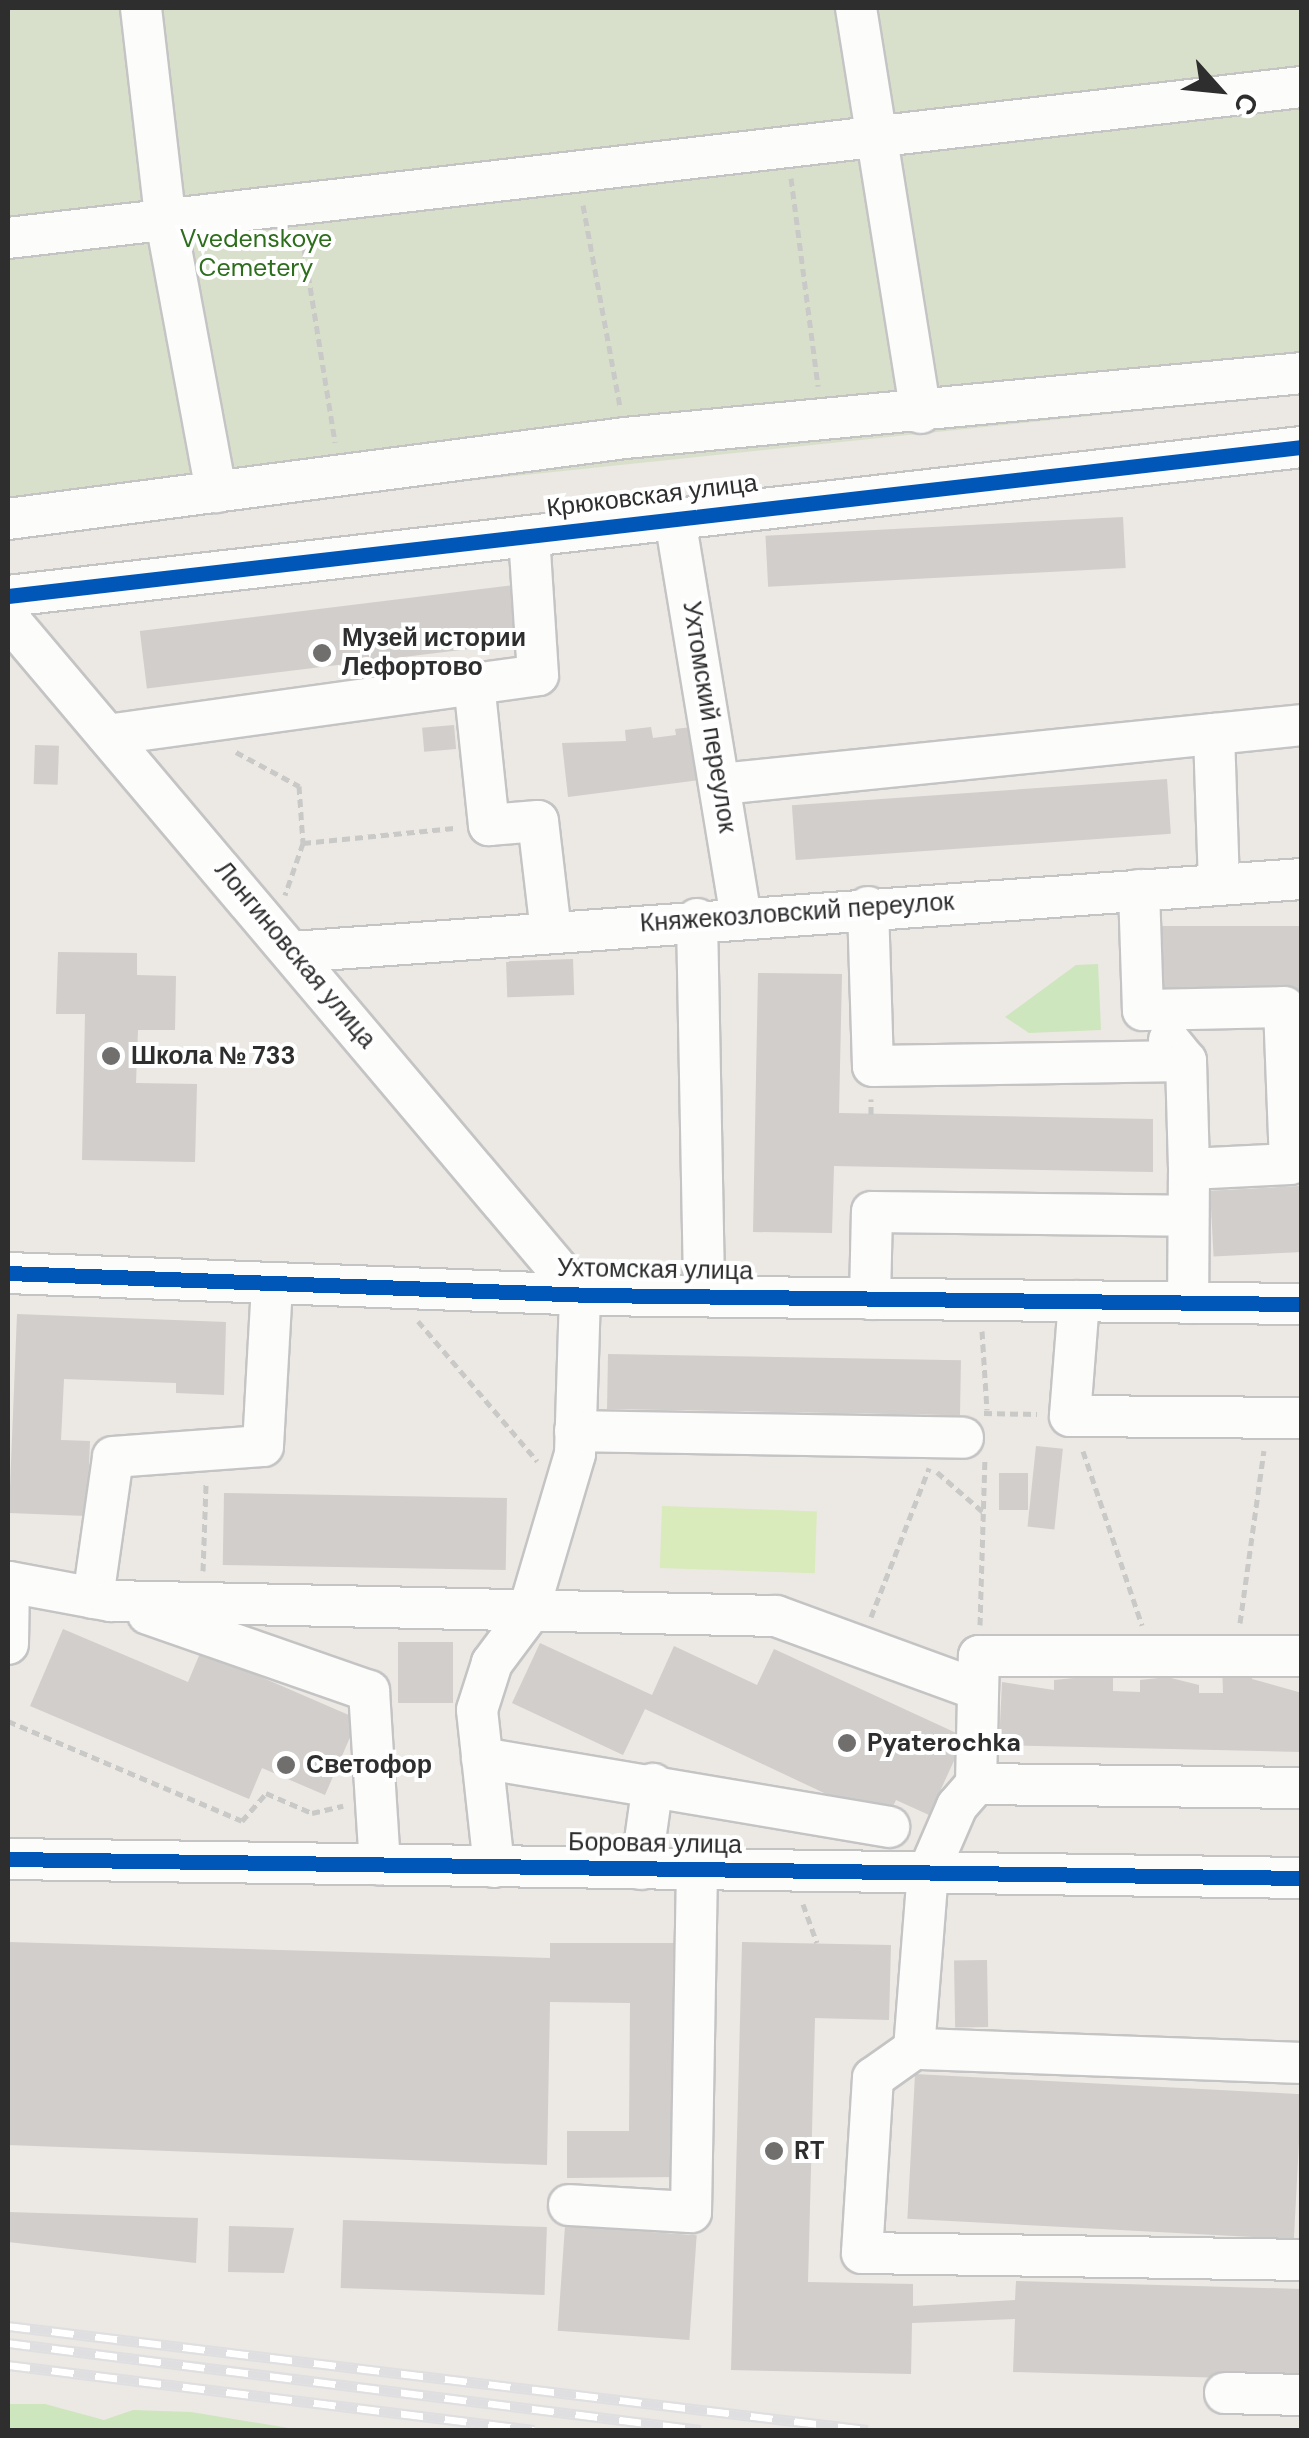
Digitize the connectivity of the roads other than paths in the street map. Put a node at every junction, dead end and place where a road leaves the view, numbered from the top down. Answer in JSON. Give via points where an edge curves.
{"nodes":[{"id":1,"x":140,"y":8,"type":"edge"},
{"id":2,"x":856,"y":8,"type":"edge"},
{"id":3,"x":1302,"y":87,"type":"edge"},
{"id":4,"x":873,"y":141,"type":"junction"},
{"id":5,"x":165,"y":216,"type":"junction"},
{"id":6,"x":8,"y":238,"type":"edge"},
{"id":7,"x":1302,"y":372,"type":"edge"},
{"id":8,"x":921,"y":413,"type":"junction"},
{"id":9,"x":1302,"y":447,"type":"edge"},
{"id":10,"x":216,"y":492,"type":"junction"},
{"id":11,"x":676,"y":518,"type":"junction"},
{"id":12,"x":8,"y":519,"type":"edge"},
{"id":13,"x":529,"y":536,"type":"junction"},
{"id":14,"x":9,"y":615,"type":"edge"},
{"id":15,"x":474,"y":682,"type":"junction"},
{"id":16,"x":1302,"y":725,"type":"edge"},
{"id":17,"x":1214,"y":734,"type":"junction"},
{"id":18,"x":107,"y":736,"type":"junction"},
{"id":19,"x":721,"y":784,"type":"junction"},
{"id":20,"x":1302,"y":879,"type":"edge"},
{"id":21,"x":1219,"y":884,"type":"junction"},
{"id":22,"x":1139,"y":890,"type":"junction"},
{"id":23,"x":868,"y":908,"type":"junction"},
{"id":24,"x":740,"y":916,"type":"junction"},
{"id":25,"x":698,"y":919,"type":"junction"},
{"id":26,"x":550,"y":931,"type":"junction"},
{"id":27,"x":294,"y":952,"type":"junction"},
{"id":28,"x":1144,"y":1010,"type":"junction"},
{"id":29,"x":1186,"y":1061,"type":"junction"},
{"id":30,"x":1188,"y":1169,"type":"junction"},
{"id":31,"x":1188,"y":1216,"type":"junction"},
{"id":32,"x":8,"y":1273,"type":"edge"},
{"id":33,"x":704,"y":1273,"type":"dead end"},
{"id":34,"x":272,"y":1283,"type":"junction"},
{"id":35,"x":580,"y":1295,"type":"junction"},
{"id":36,"x":870,"y":1299,"type":"junction"},
{"id":37,"x":1079,"y":1301,"type":"junction"},
{"id":38,"x":1188,"y":1303,"type":"junction"},
{"id":39,"x":1302,"y":1304,"type":"edge"},
{"id":40,"x":1285,"y":1418,"type":"edge"},
{"id":41,"x":575,"y":1431,"type":"junction"},
{"id":42,"x":972,"y":1431,"type":"road end"},
{"id":43,"x":102,"y":1599,"type":"junction"},
{"id":44,"x":527,"y":1616,"type":"junction"},
{"id":45,"x":8,"y":1644,"type":"edge"},
{"id":46,"x":1302,"y":1656,"type":"edge"},
{"id":47,"x":978,"y":1673,"type":"junction"},
{"id":48,"x":482,"y":1758,"type":"junction"},
{"id":49,"x":653,"y":1784,"type":"junction"},
{"id":50,"x":976,"y":1784,"type":"junction"},
{"id":51,"x":1302,"y":1788,"type":"edge"},
{"id":52,"x":889,"y":1827,"type":"dead end"},
{"id":53,"x":8,"y":1859,"type":"edge"},
{"id":54,"x":380,"y":1865,"type":"junction"},
{"id":55,"x":494,"y":1867,"type":"junction"},
{"id":56,"x":641,"y":1869,"type":"junction"},
{"id":57,"x":698,"y":1870,"type":"junction"},
{"id":58,"x":928,"y":1873,"type":"junction"},
{"id":59,"x":1302,"y":1878,"type":"edge"},
{"id":60,"x":914,"y":2049,"type":"junction"},
{"id":61,"x":1302,"y":2062,"type":"edge"},
{"id":62,"x":569,"y":2205,"type":"dead end"},
{"id":63,"x":1302,"y":2260,"type":"edge"},
{"id":64,"x":1225,"y":2393,"type":"dead end"},
{"id":65,"x":1302,"y":2395,"type":"edge"}],
"edges":[{"from":1,"to":5,"type":"street"},
{"from":2,"to":4,"type":"street"},
{"from":3,"to":4,"type":"street"},
{"from":4,"to":5,"type":"street"},
{"from":4,"to":8,"type":"street"},
{"from":5,"to":6,"type":"street"},
{"from":5,"to":10,"type":"street"},
{"from":7,"to":8,"type":"street"},
{"from":8,"to":10,"type":"street","via":[[626,438]]},
{"from":9,"to":11,"type":"street","name":"Крюковская улица"},
{"from":10,"to":12,"type":"street"},
{"from":11,"to":13,"type":"street","name":"Крюковская улица"},
{"from":11,"to":19,"type":"street","name":"Ухтомский переулок"},
{"from":13,"to":14,"type":"street","name":"Крюковская улица"},
{"from":13,"to":15,"type":"street","via":[[538,675]]},
{"from":14,"to":18,"type":"street","name":"Лонгиновская улица"},
{"from":15,"to":18,"type":"street","via":[[218,714]]},
{"from":15,"to":26,"type":"street","via":[[489,825],[538,821]]},
{"from":16,"to":17,"type":"street"},
{"from":17,"to":19,"type":"street"},
{"from":17,"to":21,"type":"street"},
{"from":18,"to":27,"type":"street","name":"Лонгиновская улица"},
{"from":19,"to":24,"type":"street","name":"Ухтомский переулок"},
{"from":20,"to":21,"type":"street","name":"Княжекозловский переулок"},
{"from":21,"to":22,"type":"street","name":"Княжекозловский переулок"},
{"from":22,"to":23,"type":"street","name":"Княжекозловский переулок"},
{"from":22,"to":28,"type":"street"},
{"from":23,"to":24,"type":"street","name":"Княжекозловский переулок"},
{"from":23,"to":29,"type":"street","via":[[873,1066]]},
{"from":24,"to":25,"type":"street","name":"Княжекозловский переулок"},
{"from":25,"to":26,"type":"street","name":"Княжекозловский переулок"},
{"from":25,"to":33,"type":"street"},
{"from":26,"to":27,"type":"street","name":"Княжекозловский переулок"},
{"from":27,"to":35,"type":"street","name":"Лонгиновская улица"},
{"from":28,"to":29,"type":"street"},
{"from":28,"to":30,"type":"street","via":[[1284,1006],[1290,1164]]},
{"from":29,"to":30,"type":"street"},
{"from":30,"to":31,"type":"street"},
{"from":31,"to":36,"type":"street","via":[[872,1212]]},
{"from":31,"to":38,"type":"street"},
{"from":32,"to":34,"type":"street","name":"Ухтомская улица"},
{"from":34,"to":35,"type":"street","name":"Ухтомская улица"},
{"from":34,"to":43,"type":"street","via":[[263,1446],[113,1456]]},
{"from":35,"to":36,"type":"street","name":"Ухтомская улица"},
{"from":35,"to":41,"type":"street"},
{"from":36,"to":37,"type":"street","name":"Ухтомская улица"},
{"from":37,"to":38,"type":"street","name":"Ухтомская улица"},
{"from":37,"to":40,"type":"street","via":[[1070,1416]]},
{"from":38,"to":39,"type":"street","name":"Ухтомская улица"},
{"from":41,"to":42,"type":"street"},
{"from":41,"to":44,"type":"street"},
{"from":43,"to":44,"type":"street"},
{"from":43,"to":45,"type":"street","via":[[9,1582]]},
{"from":43,"to":54,"type":"street","via":[[369,1691]]},
{"from":44,"to":47,"type":"street","via":[[776,1616],[860,1646]]},
{"from":44,"to":48,"type":"street","via":[[492,1662],[477,1710]]},
{"from":46,"to":47,"type":"street","via":[[1153,1656]]},
{"from":47,"to":50,"type":"street"},
{"from":48,"to":49,"type":"street"},
{"from":48,"to":55,"type":"street"},
{"from":49,"to":52,"type":"street"},
{"from":49,"to":56,"type":"street"},
{"from":50,"to":51,"type":"street"},
{"from":50,"to":58,"type":"street","via":[[956,1806]]},
{"from":53,"to":54,"type":"street","name":"Боровая улица"},
{"from":54,"to":55,"type":"street","name":"Боровая улица"},
{"from":55,"to":56,"type":"street","name":"Боровая улица"},
{"from":56,"to":57,"type":"street","name":"Боровая улица"},
{"from":57,"to":58,"type":"street","name":"Боровая улица"},
{"from":57,"to":62,"type":"street","via":[[691,2212]]},
{"from":58,"to":59,"type":"street","name":"Боровая улица"},
{"from":58,"to":60,"type":"street"},
{"from":60,"to":61,"type":"street"},
{"from":60,"to":63,"type":"street","via":[[873,2078],[862,2253]]},
{"from":64,"to":65,"type":"street"}]}
